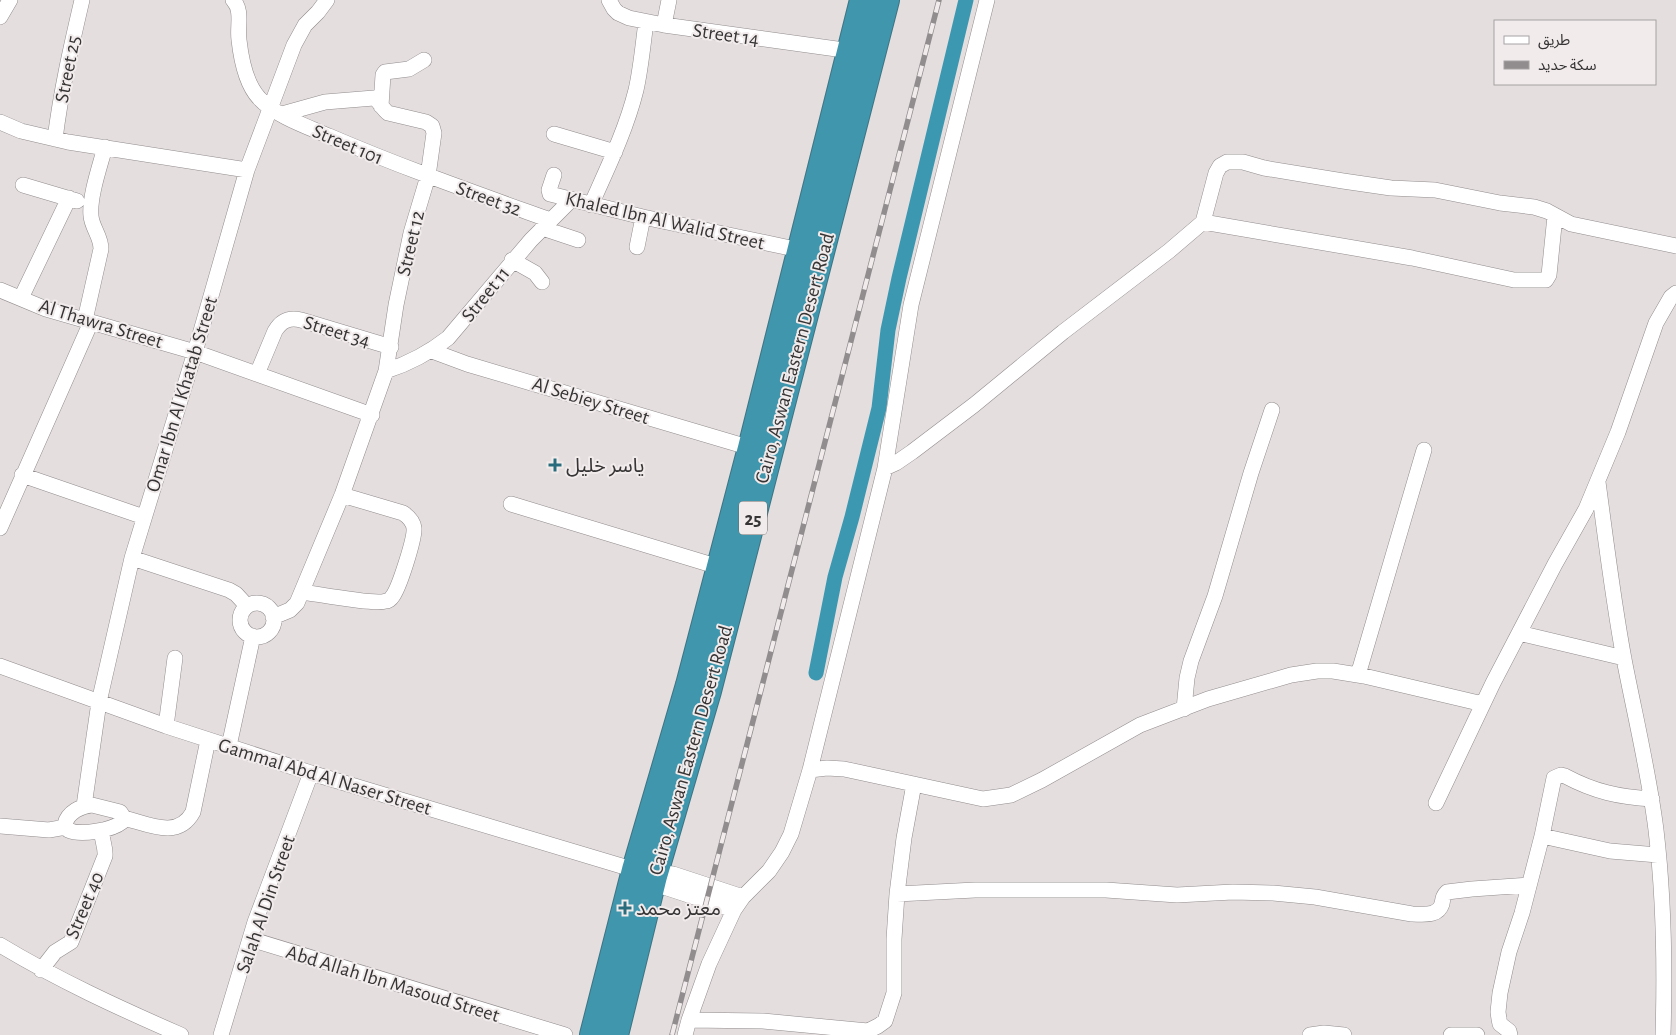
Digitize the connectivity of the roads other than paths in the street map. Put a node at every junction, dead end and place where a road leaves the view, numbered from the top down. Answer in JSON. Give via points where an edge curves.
{"nodes":[{"id":1,"x":10,"y":0,"type":"edge"},
{"id":2,"x":82,"y":0,"type":"edge"},
{"id":3,"x":233,"y":0,"type":"edge"},
{"id":4,"x":326,"y":0,"type":"edge"},
{"id":5,"x":609,"y":0,"type":"edge"},
{"id":6,"x":669,"y":0,"type":"edge"},
{"id":7,"x":863,"y":0,"type":"edge"},
{"id":8,"x":886,"y":0,"type":"edge"},
{"id":9,"x":987,"y":0,"type":"edge"},
{"id":10,"x":0,"y":17,"type":"edge"},
{"id":11,"x":646,"y":22,"type":"junction"},
{"id":12,"x":664,"y":25,"type":"junction"},
{"id":13,"x":851,"y":51,"type":"junction"},
{"id":14,"x":424,"y":60,"type":"dead end"},
{"id":15,"x":381,"y":106,"type":"junction"},
{"id":16,"x":276,"y":111,"type":"junction"},
{"id":17,"x":0,"y":122,"type":"edge"},
{"id":18,"x":554,"y":134,"type":"dead end"},
{"id":19,"x":55,"y":139,"type":"junction"},
{"id":20,"x":105,"y":147,"type":"junction"},
{"id":21,"x":615,"y":152,"type":"junction"},
{"id":22,"x":247,"y":170,"type":"junction"},
{"id":23,"x":554,"y":175,"type":"dead end"},
{"id":24,"x":428,"y":176,"type":"junction"},
{"id":25,"x":23,"y":185,"type":"dead end"},
{"id":26,"x":69,"y":198,"type":"junction"},
{"id":27,"x":571,"y":200,"type":"junction"},
{"id":28,"x":91,"y":204,"type":"junction"},
{"id":29,"x":591,"y":205,"type":"junction"},
{"id":30,"x":1555,"y":216,"type":"junction"},
{"id":31,"x":643,"y":217,"type":"junction"},
{"id":32,"x":1203,"y":222,"type":"junction"},
{"id":33,"x":546,"y":224,"type":"junction"},
{"id":34,"x":578,"y":240,"type":"dead end"},
{"id":35,"x":1676,"y":246,"type":"edge"},
{"id":36,"x":637,"y":247,"type":"dead end"},
{"id":37,"x":800,"y":250,"type":"junction"},
{"id":38,"x":512,"y":260,"type":"junction"},
{"id":39,"x":542,"y":282,"type":"dead end"},
{"id":40,"x":0,"y":290,"type":"edge"},
{"id":41,"x":1676,"y":293,"type":"edge"},
{"id":42,"x":22,"y":298,"type":"junction"},
{"id":43,"x":88,"y":321,"type":"junction"},
{"id":44,"x":391,"y":347,"type":"junction"},
{"id":45,"x":432,"y":351,"type":"junction"},
{"id":46,"x":195,"y":352,"type":"junction"},
{"id":47,"x":386,"y":371,"type":"junction"},
{"id":48,"x":257,"y":374,"type":"junction"},
{"id":49,"x":1272,"y":410,"type":"dead end"},
{"id":50,"x":372,"y":415,"type":"junction"},
{"id":51,"x":752,"y":448,"type":"junction"},
{"id":52,"x":1424,"y":450,"type":"dead end"},
{"id":53,"x":885,"y":468,"type":"junction"},
{"id":54,"x":22,"y":475,"type":"junction"},
{"id":55,"x":1598,"y":481,"type":"junction"},
{"id":56,"x":342,"y":495,"type":"junction"},
{"id":57,"x":511,"y":504,"type":"dead end"},
{"id":58,"x":144,"y":517,"type":"junction"},
{"id":59,"x":0,"y":528,"type":"edge"},
{"id":60,"x":132,"y":558,"type":"junction"},
{"id":61,"x":720,"y":567,"type":"junction"},
{"id":62,"x":302,"y":592,"type":"junction"},
{"id":63,"x":247,"y":606,"type":"junction"},
{"id":64,"x":273,"y":617,"type":"junction"},
{"id":65,"x":1519,"y":633,"type":"junction"},
{"id":66,"x":253,"y":636,"type":"junction"},
{"id":67,"x":175,"y":658,"type":"dead end"},
{"id":68,"x":1624,"y":658,"type":"junction"},
{"id":69,"x":0,"y":666,"type":"edge"},
{"id":70,"x":1358,"y":675,"type":"junction"},
{"id":71,"x":99,"y":702,"type":"junction"},
{"id":72,"x":1483,"y":704,"type":"junction"},
{"id":73,"x":1184,"y":709,"type":"junction"},
{"id":74,"x":166,"y":726,"type":"junction"},
{"id":75,"x":208,"y":740,"type":"junction"},
{"id":76,"x":229,"y":746,"type":"junction"},
{"id":77,"x":810,"y":770,"type":"junction"},
{"id":78,"x":311,"y":773,"type":"junction"},
{"id":79,"x":914,"y":784,"type":"junction"},
{"id":80,"x":1652,"y":799,"type":"junction"},
{"id":81,"x":1436,"y":803,"type":"dead end"},
{"id":82,"x":84,"y":806,"type":"junction"},
{"id":83,"x":124,"y":818,"type":"junction"},
{"id":84,"x":0,"y":826,"type":"edge"},
{"id":85,"x":66,"y":828,"type":"junction"},
{"id":86,"x":102,"y":830,"type":"junction"},
{"id":87,"x":1542,"y":836,"type":"junction"},
{"id":88,"x":1658,"y":856,"type":"junction"},
{"id":89,"x":645,"y":873,"type":"junction"},
{"id":90,"x":1529,"y":885,"type":"junction"},
{"id":91,"x":897,"y":894,"type":"junction"},
{"id":92,"x":744,"y":897,"type":"junction"},
{"id":93,"x":734,"y":910,"type":"junction"},
{"id":94,"x":250,"y":940,"type":"junction"},
{"id":95,"x":0,"y":945,"type":"edge"},
{"id":96,"x":41,"y":970,"type":"junction"},
{"id":97,"x":689,"y":1020,"type":"junction"},
{"id":98,"x":868,"y":1033,"type":"edge"},
{"id":99,"x":181,"y":1035,"type":"edge"},
{"id":100,"x":221,"y":1035,"type":"edge"},
{"id":101,"x":565,"y":1035,"type":"edge"},
{"id":102,"x":594,"y":1035,"type":"edge"},
{"id":103,"x":615,"y":1035,"type":"edge"},
{"id":104,"x":685,"y":1035,"type":"edge"},
{"id":105,"x":1310,"y":1035,"type":"edge"},
{"id":106,"x":1344,"y":1035,"type":"edge"},
{"id":107,"x":1451,"y":1035,"type":"edge"},
{"id":108,"x":1477,"y":1035,"type":"edge"},
{"id":109,"x":1510,"y":1035,"type":"edge"},
{"id":110,"x":1663,"y":1035,"type":"edge"}],
"edges":[{"from":1,"to":10,"type":"street"},
{"from":2,"to":19,"type":"street","name":"Street 25","via":[[69,52]]},
{"from":3,"to":16,"type":"street","via":[[238,7],[239,40],[248,79],[259,98]]},
{"from":4,"to":16,"type":"street","name":"Omar Ibn Al Khatab Street","via":[[300,32]]},
{"from":5,"to":11,"type":"street","name":"Street 14","via":[[623,17]]},
{"from":6,"to":12,"type":"street"},
{"from":7,"to":13,"type":"highway","name":"Cairo, Aswan Eastern Desert Road","number":"25"},
{"from":8,"to":89,"type":"highway","name":"Cairo, Aswan Eastern Desert Road","number":"25","via":[[708,691]]},
{"from":9,"to":53,"type":"street","via":[[911,305]]},
{"from":11,"to":12,"type":"street","name":"Street 14"},
{"from":11,"to":21,"type":"street","via":[[636,88]]},
{"from":12,"to":13,"type":"street","name":"Street 14"},
{"from":13,"to":37,"type":"highway","name":"Cairo, Aswan Eastern Desert Road","number":"25"},
{"from":14,"to":15,"type":"street","via":[[409,69],[385,72]]},
{"from":15,"to":16,"type":"street","via":[[374,98]]},
{"from":15,"to":24,"type":"street","name":"Street 12","via":[[388,113],[432,126],[434,133]]},
{"from":16,"to":22,"type":"street","name":"Omar Ibn Al Khatab Street"},
{"from":16,"to":24,"type":"street","name":"Street 101"},
{"from":17,"to":19,"type":"street"},
{"from":18,"to":21,"type":"street"},
{"from":19,"to":20,"type":"street"},
{"from":20,"to":22,"type":"street"},
{"from":20,"to":28,"type":"street"},
{"from":21,"to":29,"type":"street"},
{"from":22,"to":46,"type":"street","name":"Omar Ibn Al Khatab Street"},
{"from":23,"to":27,"type":"street","name":"Khaled Ibn Al Walid Street","via":[[548,192]]},
{"from":24,"to":33,"type":"street","name":"Street 32"},
{"from":24,"to":44,"type":"street","name":"Street 12","via":[[411,233]]},
{"from":25,"to":26,"type":"street"},
{"from":26,"to":28,"type":"street"},
{"from":26,"to":42,"type":"street"},
{"from":27,"to":29,"type":"street","name":"Khaled Ibn Al Walid Street"},
{"from":27,"to":33,"type":"street","name":"Street 11"},
{"from":28,"to":43,"type":"street","via":[[91,219],[101,249]]},
{"from":29,"to":31,"type":"street","name":"Khaled Ibn Al Walid Street"},
{"from":30,"to":32,"type":"street","via":[[1534,207],[1435,190],[1391,188],[1230,161],[1222,164],[1216,174]]},
{"from":30,"to":32,"type":"street","via":[[1549,275],[1540,281],[1514,280],[1412,258]]},
{"from":30,"to":35,"type":"street","via":[[1579,227]]},
{"from":31,"to":36,"type":"street"},
{"from":31,"to":37,"type":"street","name":"Khaled Ibn Al Walid Street"},
{"from":32,"to":53,"type":"street","via":[[974,405],[912,452]]},
{"from":33,"to":34,"type":"street","name":"Street 32"},
{"from":33,"to":38,"type":"street","name":"Street 11"},
{"from":37,"to":51,"type":"highway","name":"Cairo, Aswan Eastern Desert Road","number":"25"},
{"from":38,"to":39,"type":"street","via":[[535,273]]},
{"from":38,"to":45,"type":"street","name":"Street 11","via":[[448,338]]},
{"from":40,"to":42,"type":"street","name":"Al Thawra Street"},
{"from":41,"to":55,"type":"street","via":[[1656,322]]},
{"from":42,"to":43,"type":"street","name":"Al Thawra Street"},
{"from":43,"to":46,"type":"street","name":"Al Thawra Street"},
{"from":43,"to":54,"type":"street"},
{"from":44,"to":47,"type":"street","name":"Street 12"},
{"from":44,"to":48,"type":"street","name":"Street 34","via":[[288,319],[275,331]]},
{"from":45,"to":47,"type":"street","name":"Street 11"},
{"from":45,"to":51,"type":"street","name":"Al Sebiey Street"},
{"from":46,"to":48,"type":"street","name":"Al Thawra Street"},
{"from":46,"to":58,"type":"street","name":"Omar Ibn Al Khatab Street"},
{"from":47,"to":50,"type":"street","name":"Street 12"},
{"from":48,"to":50,"type":"street","name":"Al Thawra Street"},
{"from":49,"to":73,"type":"street","via":[[1250,473],[1215,596],[1191,661]]},
{"from":50,"to":56,"type":"street","name":"Street 12"},
{"from":51,"to":61,"type":"highway","name":"Cairo, Aswan Eastern Desert Road","number":"25"},
{"from":52,"to":70,"type":"street"},
{"from":53,"to":77,"type":"street"},
{"from":54,"to":58,"type":"street"},
{"from":54,"to":59,"type":"street"},
{"from":55,"to":65,"type":"street"},
{"from":55,"to":68,"type":"street"},
{"from":56,"to":62,"type":"street","name":"Street 12"},
{"from":56,"to":62,"type":"street","via":[[403,513],[413,522],[413,538],[399,584],[392,597],[384,602]]},
{"from":57,"to":61,"type":"street"},
{"from":58,"to":60,"type":"street","name":"Omar Ibn Al Khatab Street"},
{"from":60,"to":63,"type":"street","via":[[229,590]]},
{"from":60,"to":71,"type":"street","name":"Omar Ibn Al Khatab Street"},
{"from":61,"to":89,"type":"highway","name":"Cairo, Aswan Eastern Desert Road","number":"25"},
{"from":62,"to":64,"type":"street","name":"Street 12","via":[[297,604],[282,615]]},
{"from":63,"to":64,"type":"street","via":[[263,604]]},
{"from":63,"to":66,"type":"street","via":[[240,615],[241,626]]},
{"from":64,"to":66,"type":"street","via":[[268,632]]},
{"from":65,"to":68,"type":"street"},
{"from":65,"to":72,"type":"street"},
{"from":66,"to":76,"type":"street"},
{"from":67,"to":74,"type":"street"},
{"from":68,"to":80,"type":"street"},
{"from":69,"to":71,"type":"street","name":"Gammal Abd Al Naser Street"},
{"from":70,"to":72,"type":"street"},
{"from":70,"to":73,"type":"street","via":[[1333,671],[1301,672]]},
{"from":71,"to":74,"type":"street","name":"Gammal Abd Al Naser Street"},
{"from":71,"to":82,"type":"street","name":"Omar Ibn Al Khatab Street"},
{"from":72,"to":81,"type":"street"},
{"from":73,"to":79,"type":"street","via":[[1140,725],[1011,795],[983,799]]},
{"from":74,"to":75,"type":"street","name":"Gammal Abd Al Naser Street"},
{"from":75,"to":76,"type":"street","name":"Gammal Abd Al Naser Street"},
{"from":75,"to":83,"type":"street","via":[[189,820],[167,829]]},
{"from":76,"to":78,"type":"street","name":"Gammal Abd Al Naser Street"},
{"from":77,"to":79,"type":"street","via":[[844,769]]},
{"from":77,"to":92,"type":"street","via":[[791,834],[782,852]]},
{"from":78,"to":89,"type":"street","name":"Gammal Abd Al Naser Street"},
{"from":78,"to":94,"type":"street","name":"Salah Al Din Street"},
{"from":79,"to":91,"type":"street"},
{"from":80,"to":87,"type":"street","via":[[1619,796],[1559,776],[1552,784]]},
{"from":80,"to":88,"type":"street"},
{"from":82,"to":83,"type":"street","via":[[117,811]]},
{"from":82,"to":85,"type":"street","via":[[68,816]]},
{"from":83,"to":86,"type":"street","via":[[120,824]]},
{"from":84,"to":85,"type":"street","via":[[49,830]]},
{"from":85,"to":86,"type":"street","via":[[72,832]]},
{"from":86,"to":96,"type":"street","name":"Street 40","via":[[105,856],[71,942],[55,952]]},
{"from":87,"to":88,"type":"street","via":[[1610,851]]},
{"from":87,"to":90,"type":"street"},
{"from":88,"to":110,"type":"street","via":[[1662,898]]},
{"from":89,"to":92,"type":"street","name":"Gammal Abd Al Naser Street","via":[[673,874]]},
{"from":89,"to":93,"type":"street","name":"Gammal Abd Al Naser Street","via":[[664,887]]},
{"from":89,"to":102,"type":"highway","name":"Cairo, Aswan Eastern Desert Road","number":"25"},
{"from":89,"to":103,"type":"highway","name":"Cairo, Aswan Eastern Desert Road","number":"25"},
{"from":90,"to":91,"type":"street","via":[[1447,892],[1438,911],[1419,914],[1273,893],[1177,895],[1106,890],[975,890]]},
{"from":90,"to":109,"type":"street","via":[[1503,970],[1500,993],[1500,1024]]},
{"from":91,"to":98,"type":"street","via":[[894,993],[885,1021]]},
{"from":92,"to":93,"type":"street"},
{"from":93,"to":97,"type":"street","via":[[709,964]]},
{"from":94,"to":100,"type":"street","name":"Salah Al Din Street"},
{"from":94,"to":101,"type":"street","name":"Abd Allah Ibn Masoud Street"},
{"from":95,"to":96,"type":"street"},
{"from":96,"to":99,"type":"street"},
{"from":97,"to":98,"type":"street","via":[[763,1021]]},
{"from":97,"to":104,"type":"street"},
{"from":105,"to":106,"type":"street"},
{"from":107,"to":108,"type":"street"}]}
